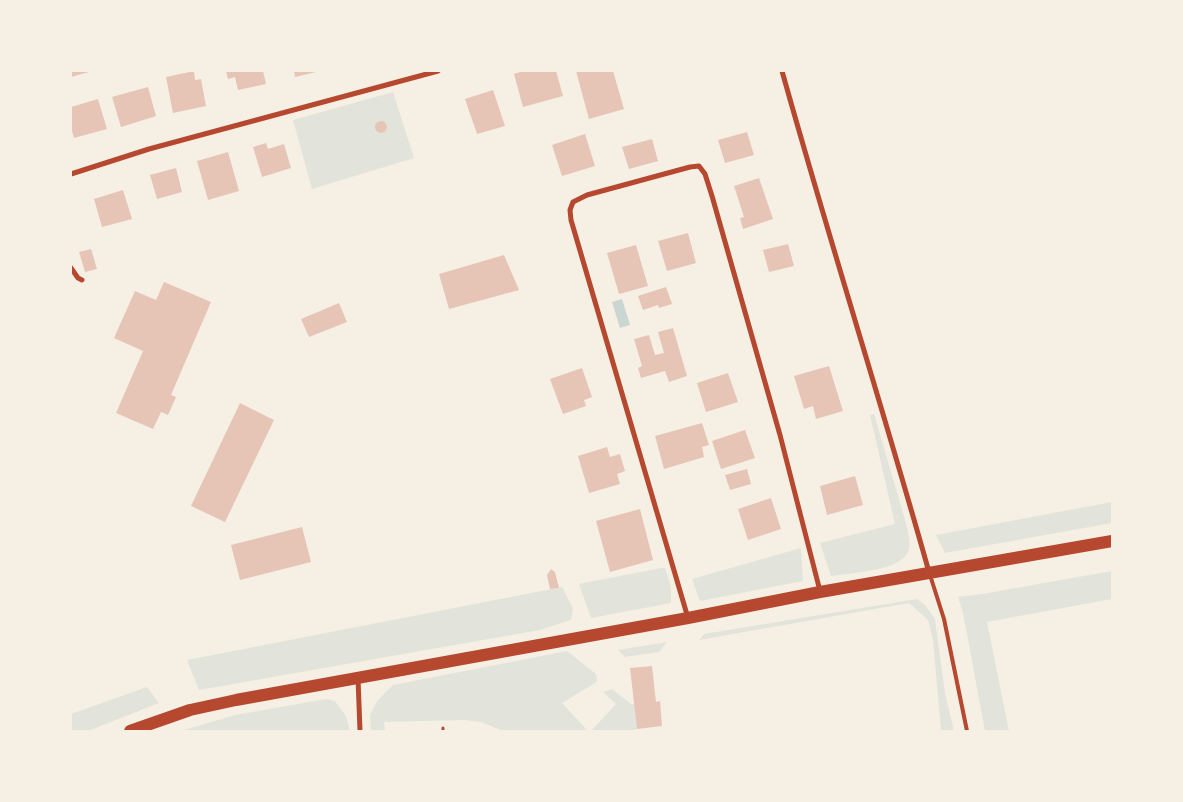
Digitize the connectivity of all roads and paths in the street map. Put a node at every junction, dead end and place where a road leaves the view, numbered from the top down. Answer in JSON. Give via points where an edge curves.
{"nodes":[{"id":1,"x":438,"y":71,"type":"edge"},
{"id":2,"x":782,"y":71,"type":"edge"},
{"id":3,"x":71,"y":174,"type":"edge"},
{"id":4,"x":71,"y":268,"type":"edge"},
{"id":5,"x":82,"y":280,"type":"dead end"},
{"id":6,"x":1112,"y":541,"type":"edge"},
{"id":7,"x":930,"y":573,"type":"junction"},
{"id":8,"x":820,"y":592,"type":"junction"},
{"id":9,"x":688,"y":618,"type":"junction"},
{"id":10,"x":358,"y":678,"type":"junction"},
{"id":11,"x":130,"y":731,"type":"edge"},
{"id":12,"x":360,"y":731,"type":"edge"},
{"id":13,"x":968,"y":731,"type":"edge"}],
"edges":[{"from":1,"to":3,"type":"street","via":[[149,149]]},
{"from":2,"to":7,"type":"street"},
{"from":4,"to":5,"type":"street"},
{"from":6,"to":7,"type":"main road"},
{"from":7,"to":8,"type":"main road"},
{"from":7,"to":13,"type":"lane","via":[[944,619]]},
{"from":8,"to":9,"type":"main road"},
{"from":8,"to":9,"type":"street","via":[[780,435],[712,196],[699,166],[690,167],[587,196],[573,202],[570,210]]},
{"from":9,"to":10,"type":"main road"},
{"from":10,"to":11,"type":"main road","via":[[190,710]]},
{"from":10,"to":12,"type":"street"}]}
